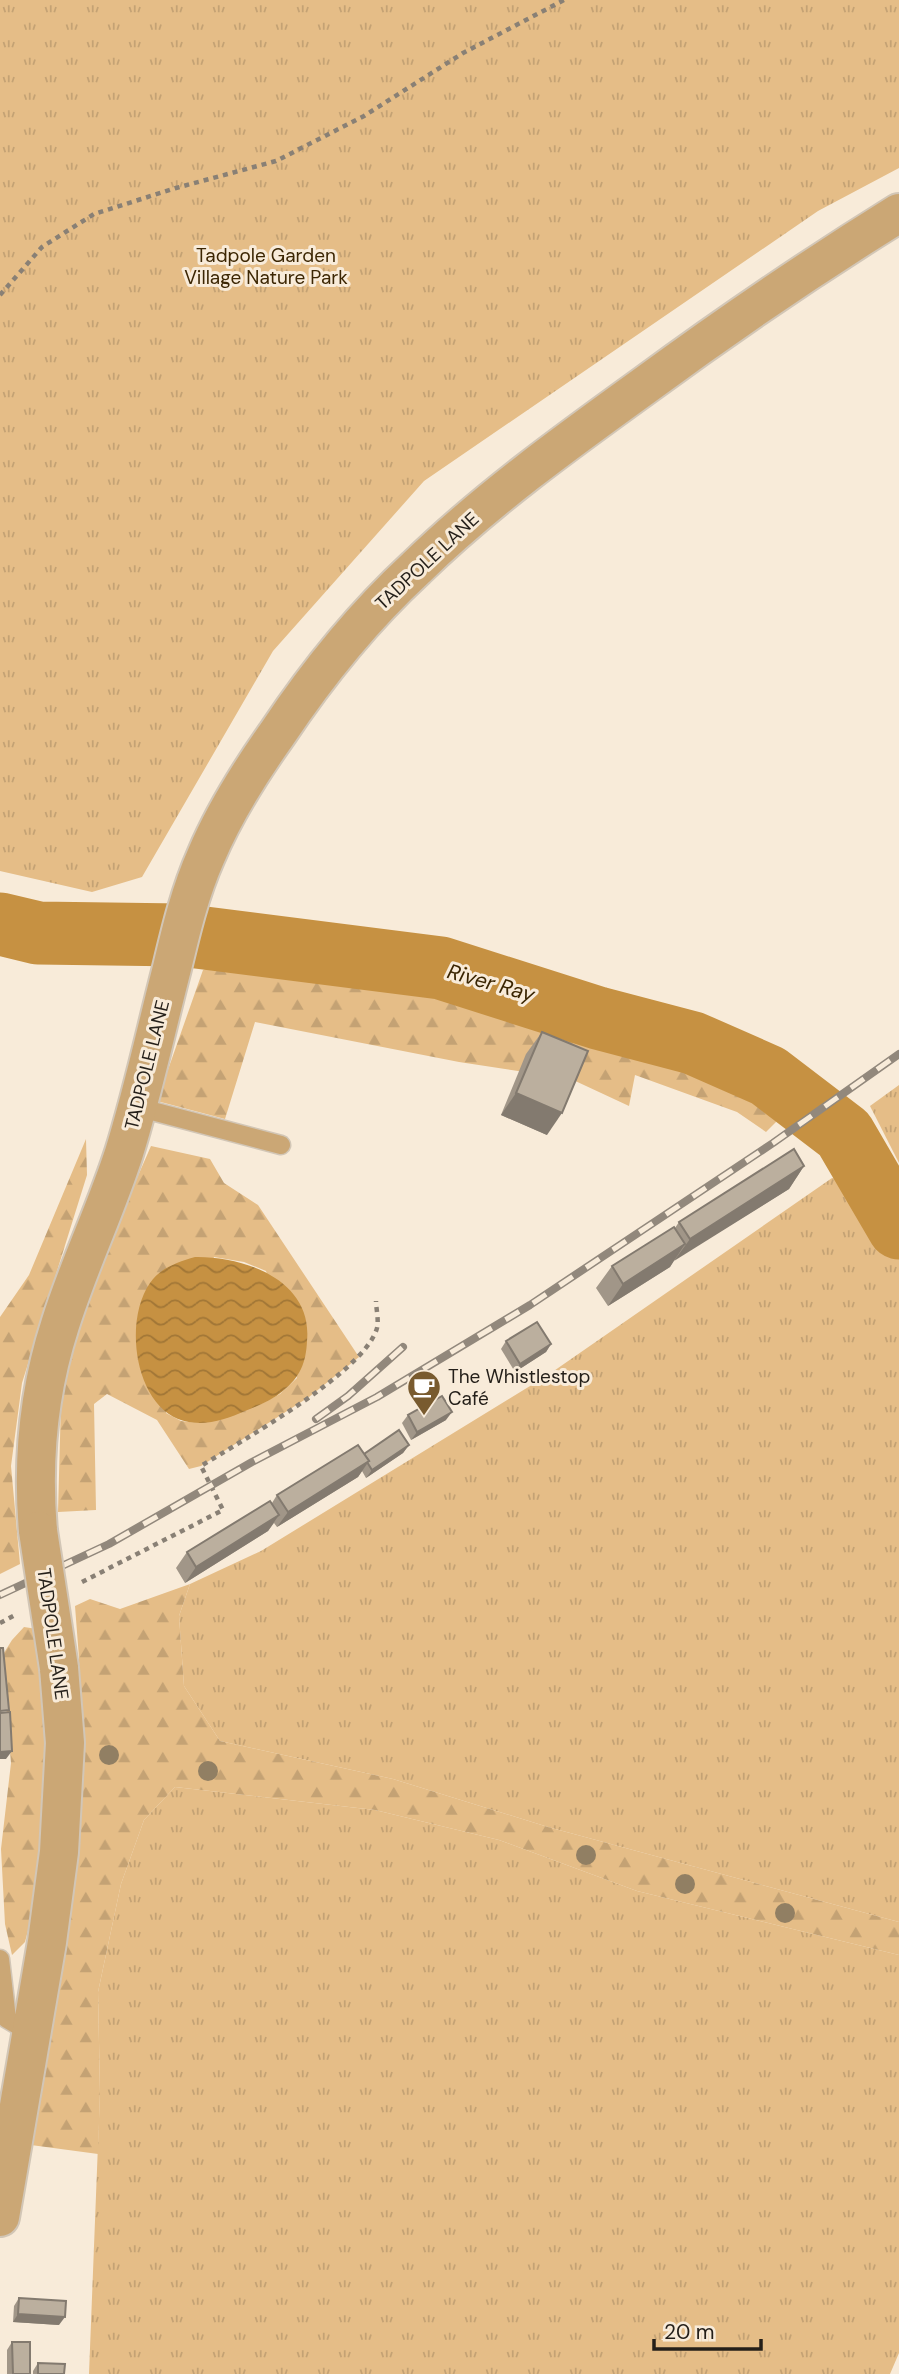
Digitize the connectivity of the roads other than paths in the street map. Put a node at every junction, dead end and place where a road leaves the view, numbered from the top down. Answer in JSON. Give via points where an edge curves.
{"nodes":[{"id":1,"x":899,"y":213,"type":"edge"},
{"id":2,"x":137,"y":1107,"type":"junction"},
{"id":3,"x":281,"y":1144,"type":"dead end"},
{"id":4,"x":0,"y":1959,"type":"edge"},
{"id":5,"x":31,"y":2033,"type":"junction"},
{"id":6,"x":0,"y":2217,"type":"edge"}],
"edges":[{"from":1,"to":2,"type":"street","name":"TADPOLE LANE","via":[[823,260],[557,448],[413,569],[330,662],[237,796],[204,860],[183,922]]},
{"from":2,"to":3,"type":"lane"},
{"from":2,"to":5,"type":"street","name":"TADPOLE LANE","bridge":true,"via":[[108,1201],[61,1322],[39,1409],[38,1531],[64,1724],[55,1890]]},
{"from":4,"to":5,"type":"lane","via":[[7,2019]]},
{"from":5,"to":6,"type":"street","name":"TADPOLE LANE"}]}
